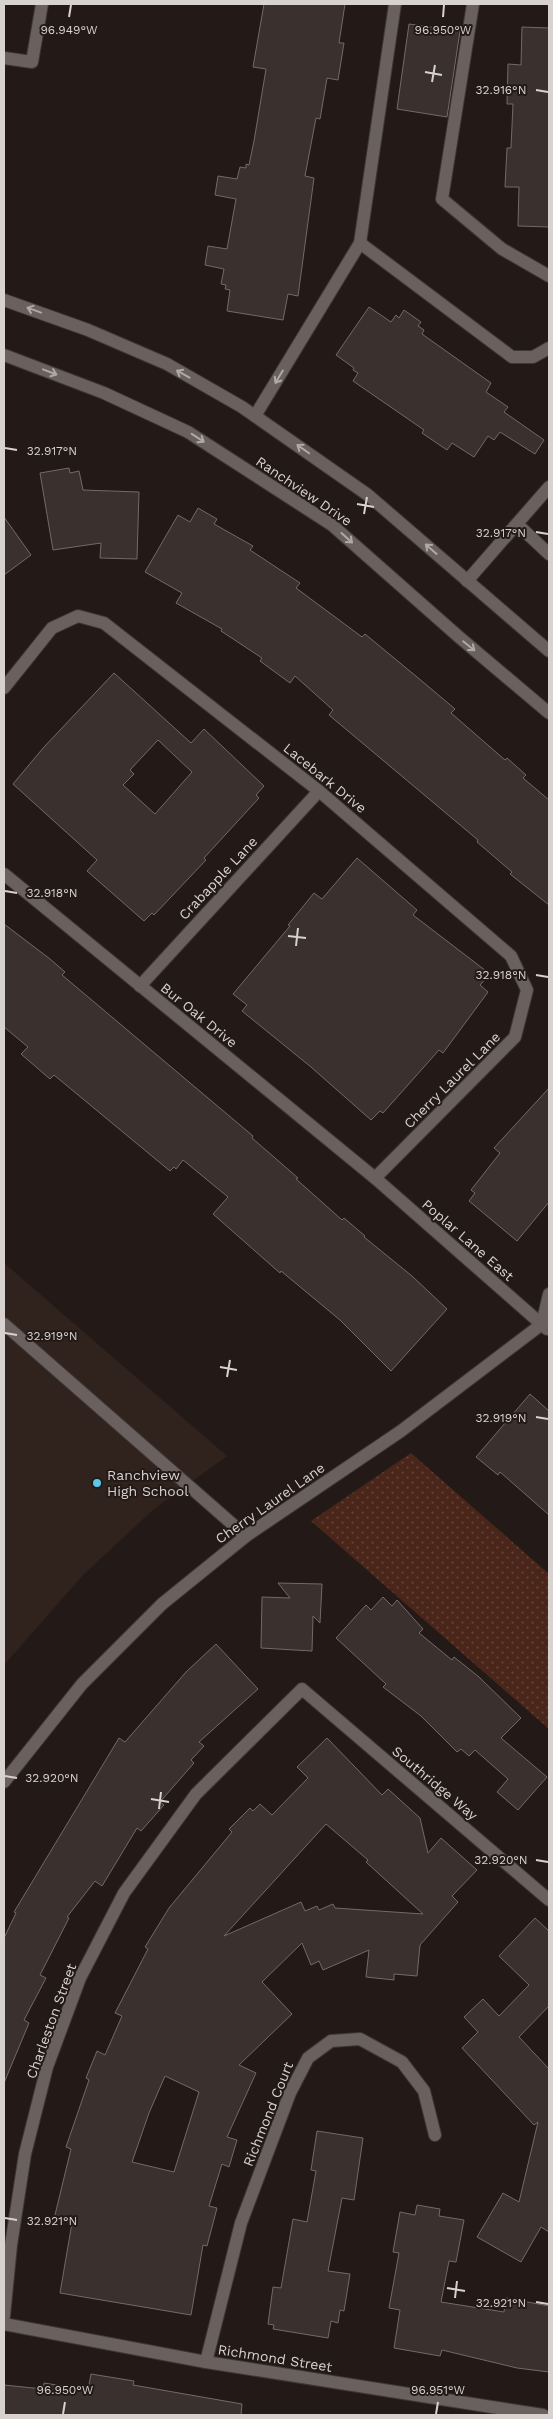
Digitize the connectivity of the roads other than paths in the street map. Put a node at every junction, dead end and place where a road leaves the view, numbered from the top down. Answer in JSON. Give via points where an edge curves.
{"nodes":[{"id":1,"x":42,"y":4,"type":"edge"},
{"id":2,"x":395,"y":4,"type":"edge"},
{"id":3,"x":473,"y":4,"type":"edge"},
{"id":4,"x":4,"y":58,"type":"edge"},
{"id":5,"x":360,"y":243,"type":"junction"},
{"id":6,"x":549,"y":276,"type":"edge"},
{"id":7,"x":4,"y":300,"type":"edge"},
{"id":8,"x":549,"y":348,"type":"edge"},
{"id":9,"x":4,"y":356,"type":"edge"},
{"id":10,"x":255,"y":416,"type":"junction"},
{"id":11,"x":549,"y":488,"type":"edge"},
{"id":12,"x":517,"y":524,"type":"junction"},
{"id":13,"x":549,"y":554,"type":"edge"},
{"id":14,"x":468,"y":581,"type":"junction"},
{"id":15,"x":549,"y":651,"type":"edge"},
{"id":16,"x":4,"y":688,"type":"edge"},
{"id":17,"x":549,"y":713,"type":"edge"},
{"id":18,"x":319,"y":791,"type":"junction"},
{"id":19,"x":4,"y":874,"type":"edge"},
{"id":20,"x":140,"y":986,"type":"junction"},
{"id":21,"x":527,"y":990,"type":"joint"},
{"id":22,"x":376,"y":1178,"type":"junction"},
{"id":23,"x":549,"y":1294,"type":"edge"},
{"id":24,"x":4,"y":1324,"type":"edge"},
{"id":25,"x":547,"y":1326,"type":"edge"},
{"id":26,"x":246,"y":1536,"type":"junction"},
{"id":27,"x":302,"y":1689,"type":"joint"},
{"id":28,"x":4,"y":1782,"type":"edge"},
{"id":29,"x":549,"y":1900,"type":"edge"},
{"id":30,"x":435,"y":2135,"type":"dead end"},
{"id":31,"x":4,"y":2316,"type":"edge"},
{"id":32,"x":4,"y":2324,"type":"edge"},
{"id":33,"x":206,"y":2362,"type":"junction"},
{"id":34,"x":543,"y":2415,"type":"edge"}],
"edges":[{"from":1,"to":4,"type":"street","via":[[32,62]]},
{"from":2,"to":5,"type":"street"},
{"from":3,"to":6,"type":"street","via":[[442,199],[502,249]]},
{"from":5,"to":8,"type":"street","via":[[512,357],[533,357]]},
{"from":5,"to":10,"type":"street","one_way":true},
{"from":10,"to":7,"type":"street","one_way":true,"via":[[167,364],[88,330]]},
{"from":9,"to":17,"type":"street","name":"Ranchview Drive","one_way":true,"via":[[104,393],[188,432],[332,525]]},
{"from":14,"to":10,"type":"street","one_way":true,"via":[[368,496]]},
{"from":11,"to":12,"type":"street"},
{"from":12,"to":13,"type":"street"},
{"from":12,"to":14,"type":"street"},
{"from":14,"to":15,"type":"street"},
{"from":16,"to":18,"type":"street","name":"Lacebark Drive","via":[[52,628],[78,616],[104,623]]},
{"from":18,"to":20,"type":"street","name":"Crabapple Lane"},
{"from":18,"to":21,"type":"street","name":"Lacebark Drive","via":[[511,956]]},
{"from":19,"to":20,"type":"street","name":"Bur Oak Drive"},
{"from":20,"to":22,"type":"street","name":"Bur Oak Drive"},
{"from":21,"to":22,"type":"street","name":"Cherry Laurel Lane","via":[[515,1037]]},
{"from":22,"to":25,"type":"street","name":"Poplar Lane East"},
{"from":23,"to":25,"type":"street"},
{"from":24,"to":26,"type":"street"},
{"from":25,"to":26,"type":"street","name":"Cherry Laurel Lane"},
{"from":26,"to":28,"type":"street","name":"Cherry Laurel Lane","via":[[162,1604],[82,1684]]},
{"from":27,"to":29,"type":"street","name":"Southridge Way"},
{"from":27,"to":31,"type":"street","name":"Charleston Street","via":[[196,1794],[124,1893],[80,1978],[47,2067],[25,2154]]},
{"from":30,"to":33,"type":"street","name":"Richmond Court","via":[[424,2091],[402,2062],[360,2039],[331,2041],[308,2058],[290,2093],[241,2223]]},
{"from":32,"to":33,"type":"street","name":"Richmond Street"},
{"from":33,"to":34,"type":"street","name":"Richmond Street"}]}
